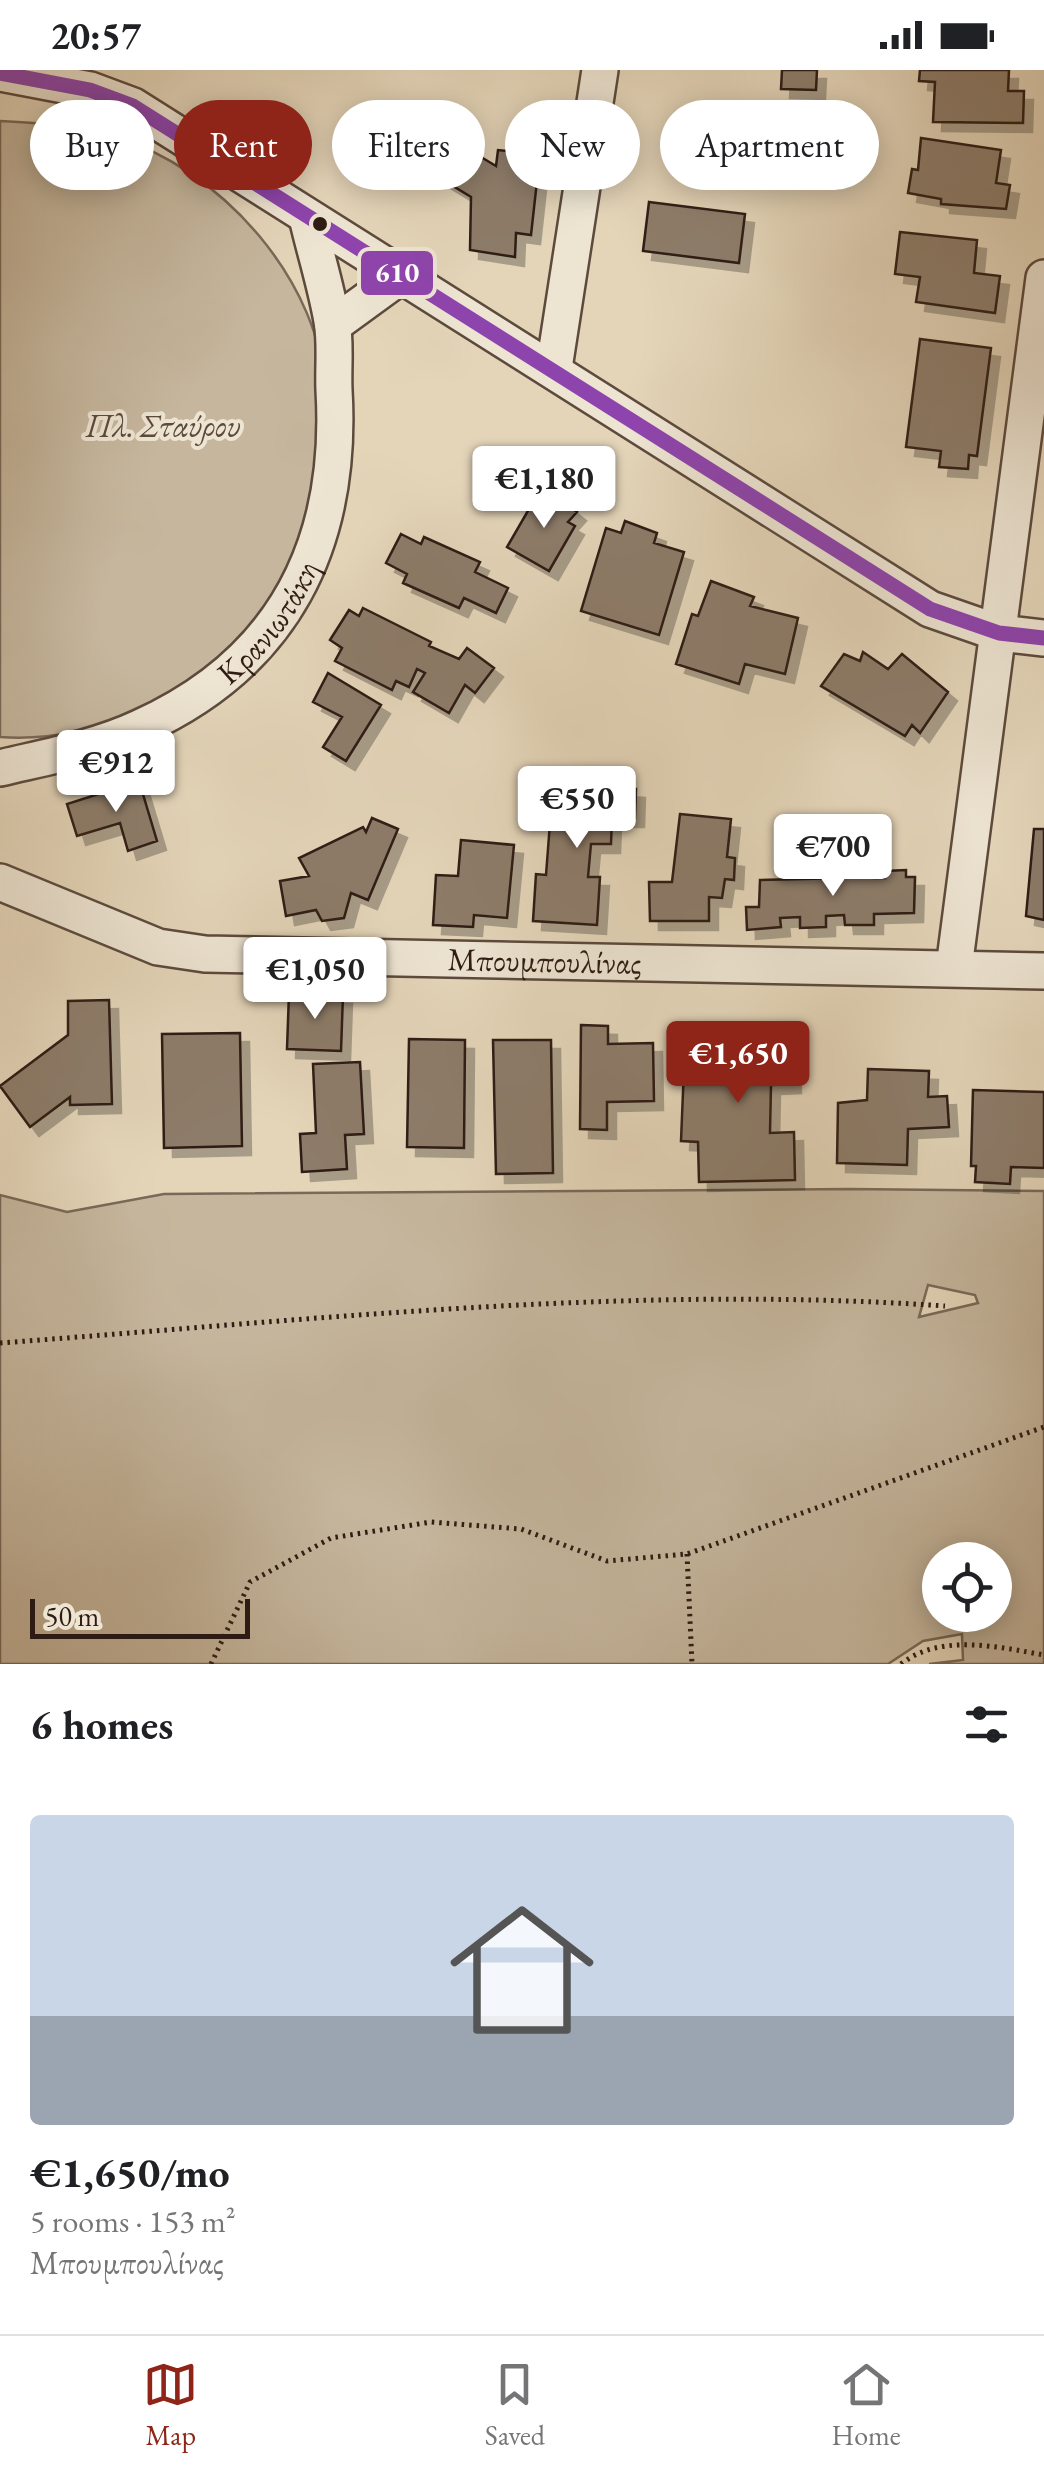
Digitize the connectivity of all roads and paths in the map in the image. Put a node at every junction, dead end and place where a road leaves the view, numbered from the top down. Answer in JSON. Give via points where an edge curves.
{"nodes":[{"id":1,"x":600,"y":70,"type":"edge"},
{"id":2,"x":0,"y":73,"type":"edge"},
{"id":3,"x":80,"y":80,"type":"edge"},
{"id":4,"x":307,"y":218,"type":"junction"},
{"id":5,"x":403,"y":274,"type":"junction"},
{"id":6,"x":1044,"y":278,"type":"edge"},
{"id":7,"x":333,"y":325,"type":"junction"},
{"id":8,"x":554,"y":368,"type":"junction"},
{"id":9,"x":1000,"y":634,"type":"junction"},
{"id":10,"x":1044,"y":638,"type":"edge"},
{"id":11,"x":0,"y":768,"type":"edge"},
{"id":12,"x":0,"y":882,"type":"edge"},
{"id":13,"x":954,"y":968,"type":"junction"},
{"id":14,"x":1044,"y":972,"type":"edge"},
{"id":15,"x":944,"y":1306,"type":"dead end"},
{"id":16,"x":0,"y":1342,"type":"edge"},
{"id":17,"x":1044,"y":1427,"type":"edge"},
{"id":18,"x":687,"y":1554,"type":"junction"},
{"id":19,"x":1044,"y":1655,"type":"edge"},
{"id":20,"x":212,"y":1664,"type":"edge"},
{"id":21,"x":692,"y":1664,"type":"edge"},
{"id":22,"x":902,"y":1664,"type":"edge"}],
"edges":[{"from":1,"to":8,"type":"street"},
{"from":2,"to":3,"type":"street"},
{"from":3,"to":4,"type":"street"},
{"from":4,"to":5,"type":"street"},
{"from":4,"to":7,"type":"street","name":"Κρανιωτάκη"},
{"from":5,"to":7,"type":"street"},
{"from":5,"to":8,"type":"street"},
{"from":6,"to":9,"type":"street"},
{"from":7,"to":11,"type":"street","name":"Κρανιωτάκη","via":[[333,490],[306,573],[276,622],[240,663],[182,706],[137,729]]},
{"from":8,"to":9,"type":"street","via":[[930,610]]},
{"from":9,"to":10,"type":"street"},
{"from":9,"to":13,"type":"street"},
{"from":12,"to":13,"type":"street","name":"Μπουμπουλίνας","via":[[158,947],[205,954]]},
{"from":13,"to":14,"type":"street","name":"Μπουμπουλίνας"},
{"from":15,"to":16,"type":"path","via":[[814,1297],[507,1307]]},
{"from":17,"to":18,"type":"path"},
{"from":18,"to":20,"type":"path","via":[[606,1561],[521,1529],[432,1522],[331,1538],[250,1582]]},
{"from":18,"to":21,"type":"path"},
{"from":19,"to":22,"type":"path","via":[[980,1644],[916,1652]]}]}
